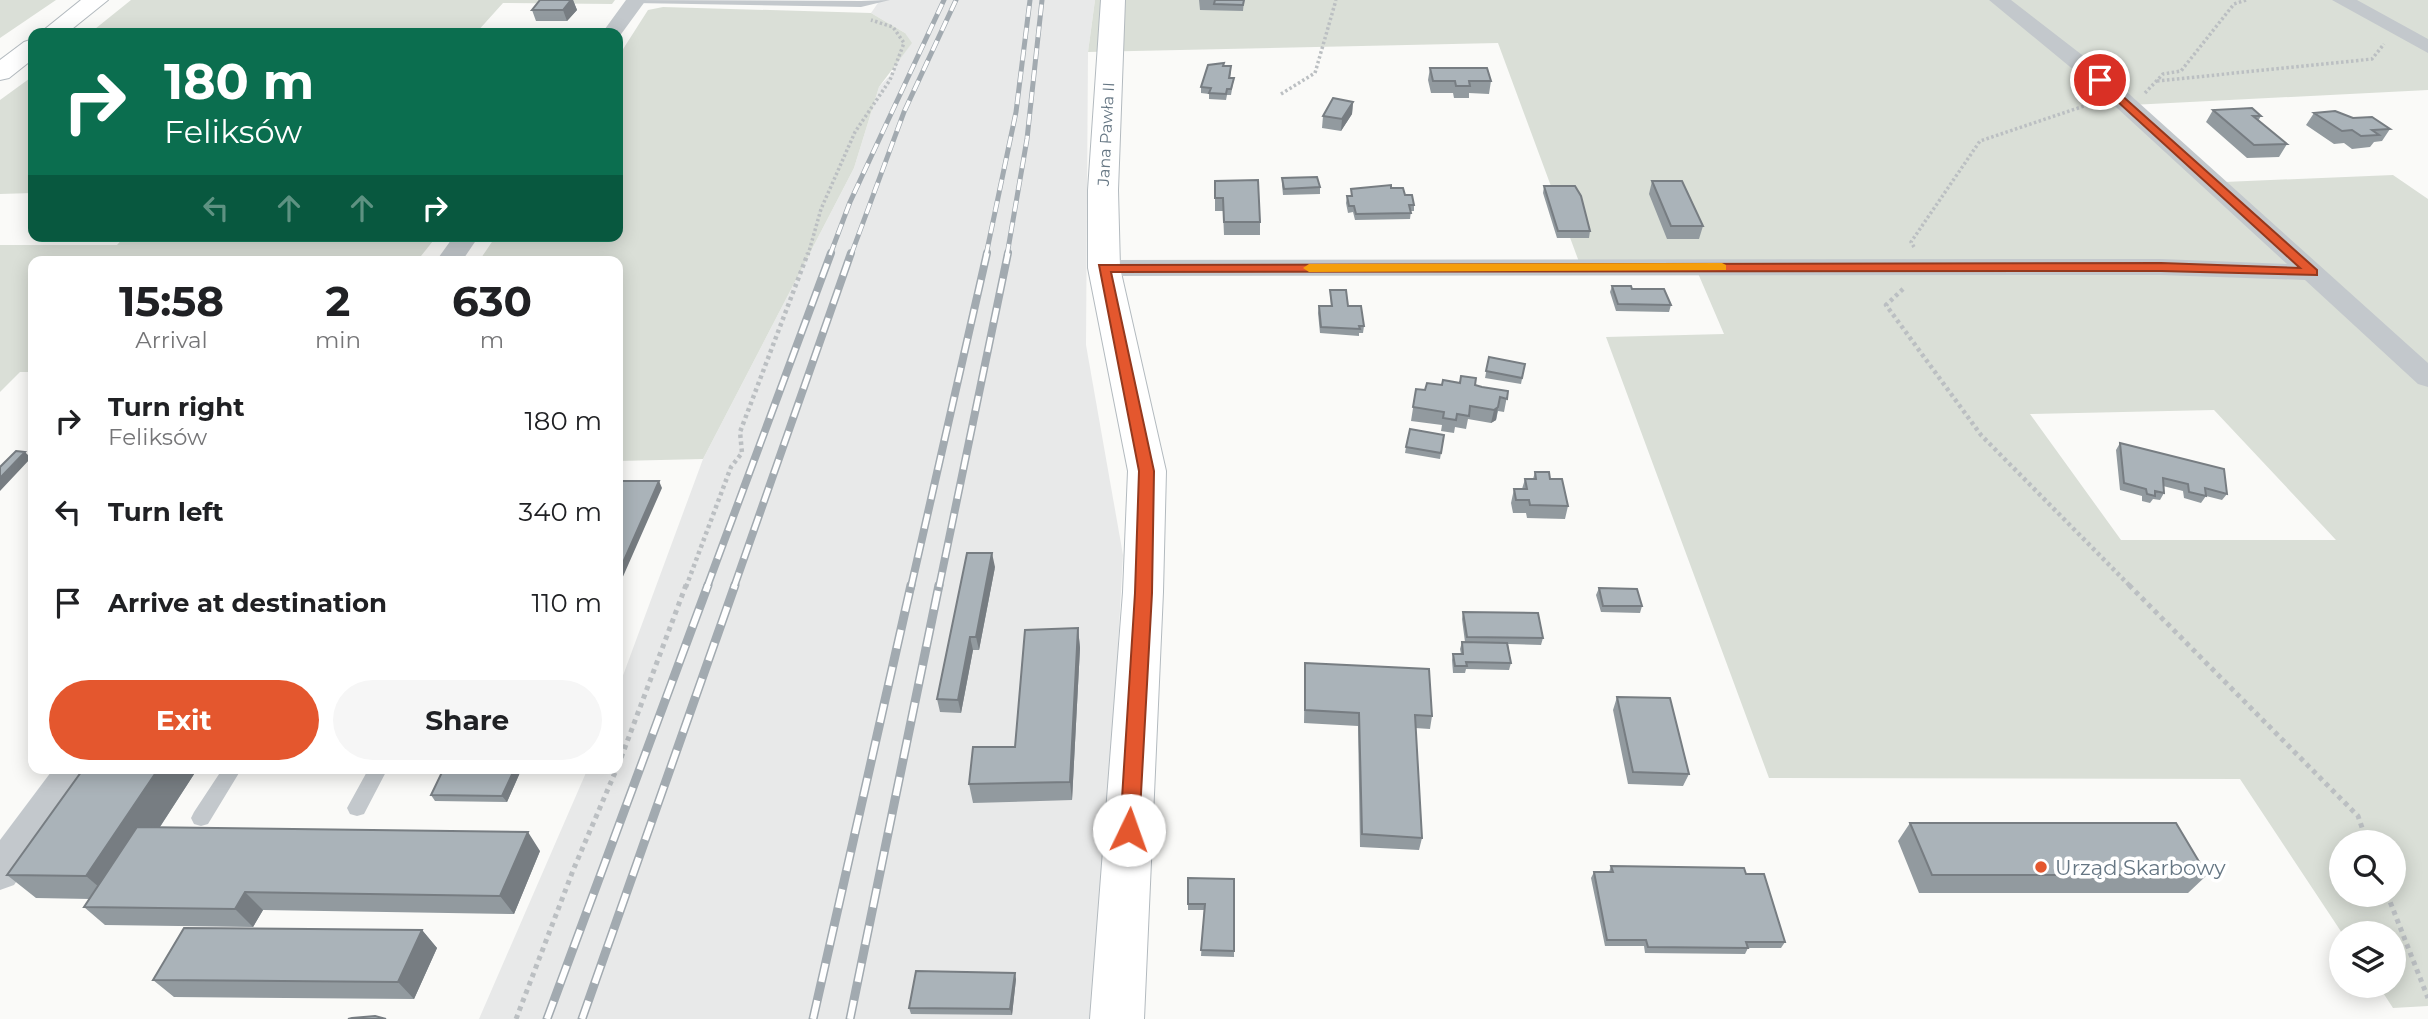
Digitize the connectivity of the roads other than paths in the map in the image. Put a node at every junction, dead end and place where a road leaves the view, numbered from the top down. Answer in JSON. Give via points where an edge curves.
{"nodes":[{"id":1,"x":96,"y":0,"type":"edge"},
{"id":2,"x":635,"y":0,"type":"edge"},
{"id":3,"x":885,"y":0,"type":"edge"},
{"id":4,"x":1113,"y":0,"type":"edge"},
{"id":5,"x":2000,"y":0,"type":"edge"},
{"id":6,"x":2342,"y":0,"type":"edge"},
{"id":7,"x":59,"y":28,"type":"edge"},
{"id":8,"x":615,"y":28,"type":"edge"},
{"id":9,"x":2422,"y":43,"type":"edge"},
{"id":10,"x":28,"y":51,"type":"edge"},
{"id":11,"x":0,"y":72,"type":"edge"},
{"id":12,"x":1104,"y":268,"type":"junction"},
{"id":13,"x":2313,"y":273,"type":"junction"},
{"id":14,"x":2428,"y":378,"type":"edge"},
{"id":15,"x":72,"y":774,"type":"edge"},
{"id":16,"x":229,"y":774,"type":"edge"},
{"id":17,"x":376,"y":774,"type":"edge"},
{"id":18,"x":357,"y":808,"type":"dead end"},
{"id":19,"x":201,"y":818,"type":"dead end"},
{"id":20,"x":0,"y":872,"type":"edge"},
{"id":21,"x":1117,"y":1019,"type":"edge"}],
"edges":[{"from":1,"to":7,"type":"main road"},
{"from":2,"to":3,"type":"lane","via":[[845,4]]},
{"from":2,"to":8,"type":"street"},
{"from":4,"to":12,"type":"main road","name":"Jana Pawła II","via":[[1103,190]]},
{"from":5,"to":13,"type":"street","via":[[2120,98]]},
{"from":6,"to":9,"type":"street"},
{"from":10,"to":11,"type":"main road"},
{"from":12,"to":13,"type":"street","via":[[2161,267]]},
{"from":12,"to":21,"type":"main road","name":"Jana Pawła II","via":[[1147,471]]},
{"from":13,"to":14,"type":"street"},
{"from":15,"to":20,"type":"street"},
{"from":16,"to":19,"type":"lane"},
{"from":17,"to":18,"type":"lane"}]}
